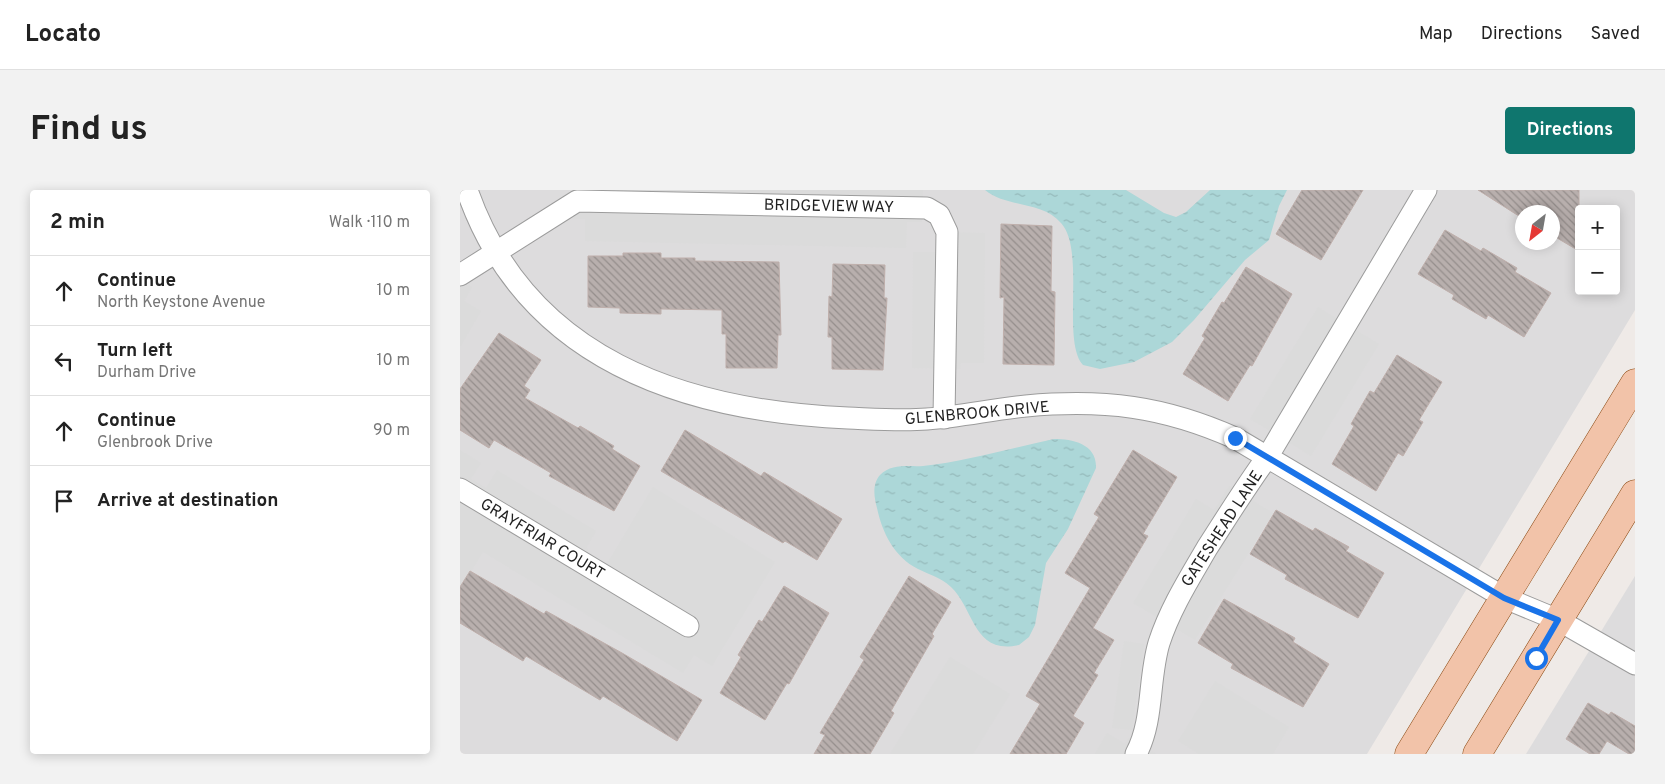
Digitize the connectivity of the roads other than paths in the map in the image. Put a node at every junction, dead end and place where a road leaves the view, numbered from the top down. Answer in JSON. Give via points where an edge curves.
{"nodes":[{"id":1,"x":467,"y":190,"type":"edge"},
{"id":2,"x":1426,"y":190,"type":"edge"},
{"id":3,"x":496,"y":252,"type":"junction"},
{"id":4,"x":460,"y":275,"type":"edge"},
{"id":5,"x":1635,"y":383,"type":"edge"},
{"id":6,"x":944,"y":418,"type":"junction"},
{"id":7,"x":1268,"y":456,"type":"junction"},
{"id":8,"x":460,"y":489,"type":"edge"},
{"id":9,"x":1635,"y":494,"type":"edge"},
{"id":10,"x":1517,"y":603,"type":"junction"},
{"id":11,"x":1558,"y":620,"type":"junction"},
{"id":12,"x":688,"y":626,"type":"dead end"},
{"id":13,"x":1635,"y":664,"type":"edge"},
{"id":14,"x":1136,"y":754,"type":"edge"},
{"id":15,"x":1409,"y":754,"type":"edge"},
{"id":16,"x":1476,"y":754,"type":"edge"}],
"edges":[{"from":1,"to":3,"type":"street","name":"GLENBROOK DRIVE"},
{"from":2,"to":7,"type":"street","name":"GATESHEAD LANE"},
{"from":3,"to":4,"type":"street","name":"BRIDGEVIEW WAY"},
{"from":3,"to":6,"type":"street","name":"GLENBROOK DRIVE","via":[[539,308],[575,339],[617,365],[664,385],[735,406],[808,416]]},
{"from":3,"to":6,"type":"street","name":"BRIDGEVIEW WAY","via":[[577,201],[584,200],[927,208],[939,215],[947,232]]},
{"from":5,"to":10,"type":"main road"},
{"from":6,"to":7,"type":"street","name":"GLENBROOK DRIVE","via":[[1026,406],[1079,403],[1135,406],[1211,427]]},
{"from":7,"to":10,"type":"street","name":"GLENBROOK DRIVE"},
{"from":7,"to":14,"type":"street","name":"GATESHEAD LANE","via":[[1244,489],[1166,623],[1153,669],[1145,730]]},
{"from":8,"to":12,"type":"street","name":"GRAYFRIAR COURT"},
{"from":9,"to":11,"type":"main road"},
{"from":10,"to":11,"type":"street","name":"GLENBROOK DRIVE"},
{"from":10,"to":15,"type":"main road"},
{"from":11,"to":13,"type":"street","name":"GLENBROOK DRIVE"},
{"from":11,"to":16,"type":"main road"}]}
